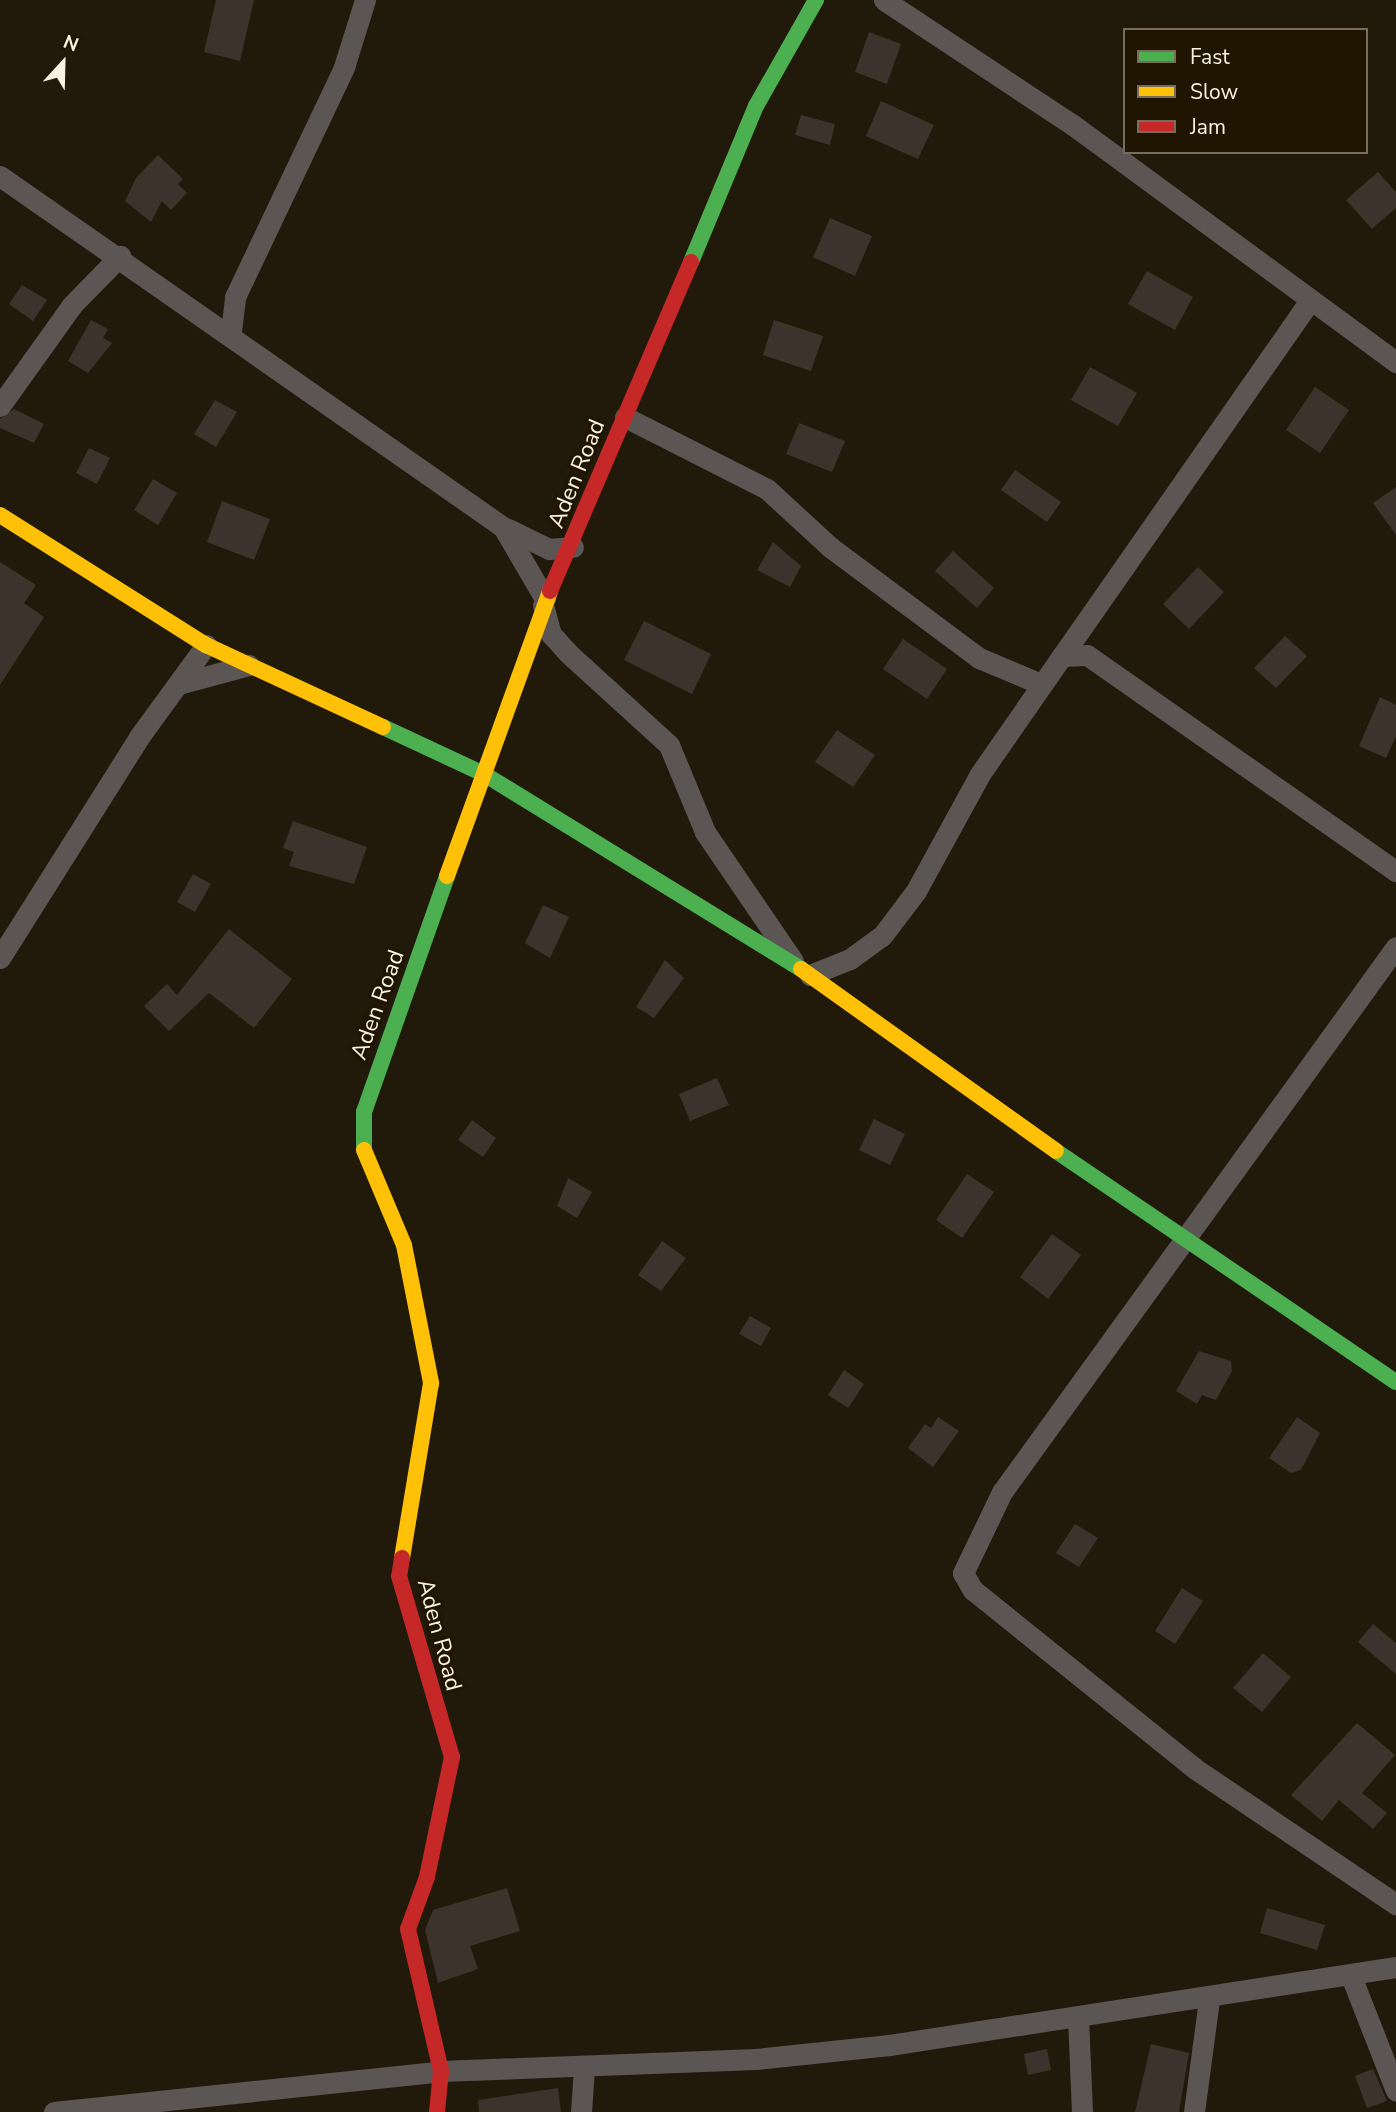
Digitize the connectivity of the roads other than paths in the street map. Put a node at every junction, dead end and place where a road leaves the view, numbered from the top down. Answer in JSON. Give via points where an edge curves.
{"nodes":[{"id":1,"x":365,"y":0,"type":"edge"},
{"id":2,"x":816,"y":0,"type":"edge"},
{"id":3,"x":884,"y":0,"type":"edge"},
{"id":4,"x":0,"y":176,"type":"edge"},
{"id":5,"x":120,"y":256,"type":"junction"},
{"id":6,"x":1310,"y":301,"type":"junction"},
{"id":7,"x":231,"y":331,"type":"junction"},
{"id":8,"x":1396,"y":362,"type":"edge"},
{"id":9,"x":0,"y":406,"type":"edge"},
{"id":10,"x":625,"y":417,"type":"junction"},
{"id":11,"x":0,"y":515,"type":"edge"},
{"id":12,"x":503,"y":527,"type":"junction"},
{"id":13,"x":573,"y":547,"type":"junction"},
{"id":14,"x":544,"y":602,"type":"junction"},
{"id":15,"x":206,"y":645,"type":"junction"},
{"id":16,"x":1062,"y":656,"type":"junction"},
{"id":17,"x":249,"y":665,"type":"junction"},
{"id":18,"x":178,"y":684,"type":"junction"},
{"id":19,"x":1041,"y":684,"type":"junction"},
{"id":20,"x":484,"y":774,"type":"junction"},
{"id":21,"x":1396,"y":871,"type":"edge"},
{"id":22,"x":1396,"y":947,"type":"edge"},
{"id":23,"x":0,"y":958,"type":"edge"},
{"id":24,"x":803,"y":970,"type":"junction"},
{"id":25,"x":1181,"y":1237,"type":"junction"},
{"id":26,"x":1396,"y":1382,"type":"edge"},
{"id":27,"x":1396,"y":1904,"type":"edge"},
{"id":28,"x":1396,"y":1967,"type":"edge"},
{"id":29,"x":1351,"y":1976,"type":"junction"},
{"id":30,"x":1209,"y":2000,"type":"junction"},
{"id":31,"x":1078,"y":2017,"type":"junction"},
{"id":32,"x":584,"y":2068,"type":"junction"},
{"id":33,"x":442,"y":2071,"type":"junction"},
{"id":34,"x":1396,"y":2091,"type":"edge"},
{"id":35,"x":54,"y":2112,"type":"edge"},
{"id":36,"x":437,"y":2112,"type":"edge"},
{"id":37,"x":581,"y":2112,"type":"edge"},
{"id":38,"x":1082,"y":2112,"type":"edge"},
{"id":39,"x":1194,"y":2112,"type":"edge"}],
"edges":[{"from":1,"to":7,"type":"street","via":[[344,67],[235,297]]},
{"from":2,"to":10,"type":"street","name":"Aden Road","via":[[755,106]]},
{"from":3,"to":6,"type":"street","via":[[1073,125]]},
{"from":4,"to":5,"type":"street"},
{"from":5,"to":7,"type":"street"},
{"from":5,"to":9,"type":"street","via":[[72,305]]},
{"from":6,"to":8,"type":"street"},
{"from":6,"to":16,"type":"street"},
{"from":7,"to":12,"type":"street"},
{"from":10,"to":13,"type":"street","name":"Aden Road"},
{"from":10,"to":19,"type":"street","via":[[767,489],[830,547],[979,658]]},
{"from":11,"to":15,"type":"street"},
{"from":12,"to":13,"type":"street","via":[[549,549]]},
{"from":12,"to":14,"type":"street"},
{"from":13,"to":14,"type":"street","name":"Aden Road"},
{"from":14,"to":20,"type":"street","name":"Aden Road"},
{"from":14,"to":24,"type":"street","via":[[551,634],[669,746],[705,832]]},
{"from":15,"to":17,"type":"street"},
{"from":15,"to":18,"type":"street"},
{"from":16,"to":19,"type":"street"},
{"from":16,"to":21,"type":"street","via":[[1087,655]]},
{"from":17,"to":18,"type":"street"},
{"from":17,"to":20,"type":"street"},
{"from":18,"to":23,"type":"street"},
{"from":19,"to":24,"type":"street","via":[[980,774],[916,891],[882,936],[850,959]]},
{"from":20,"to":24,"type":"street"},
{"from":20,"to":33,"type":"street","name":"Aden Road","via":[[363,1112],[362,1146],[404,1245],[431,1383],[399,1576],[452,1757],[427,1877],[408,1929]]},
{"from":22,"to":25,"type":"street"},
{"from":24,"to":25,"type":"street"},
{"from":25,"to":26,"type":"street"},
{"from":25,"to":27,"type":"street","via":[[1002,1492],[963,1573],[973,1590],[1194,1768]]},
{"from":28,"to":29,"type":"street"},
{"from":29,"to":30,"type":"street"},
{"from":29,"to":34,"type":"street"},
{"from":30,"to":31,"type":"street"},
{"from":30,"to":39,"type":"street"},
{"from":31,"to":32,"type":"street","via":[[756,2059]]},
{"from":31,"to":38,"type":"street"},
{"from":32,"to":33,"type":"street"},
{"from":32,"to":37,"type":"street"},
{"from":33,"to":35,"type":"street"},
{"from":33,"to":36,"type":"street"}]}
